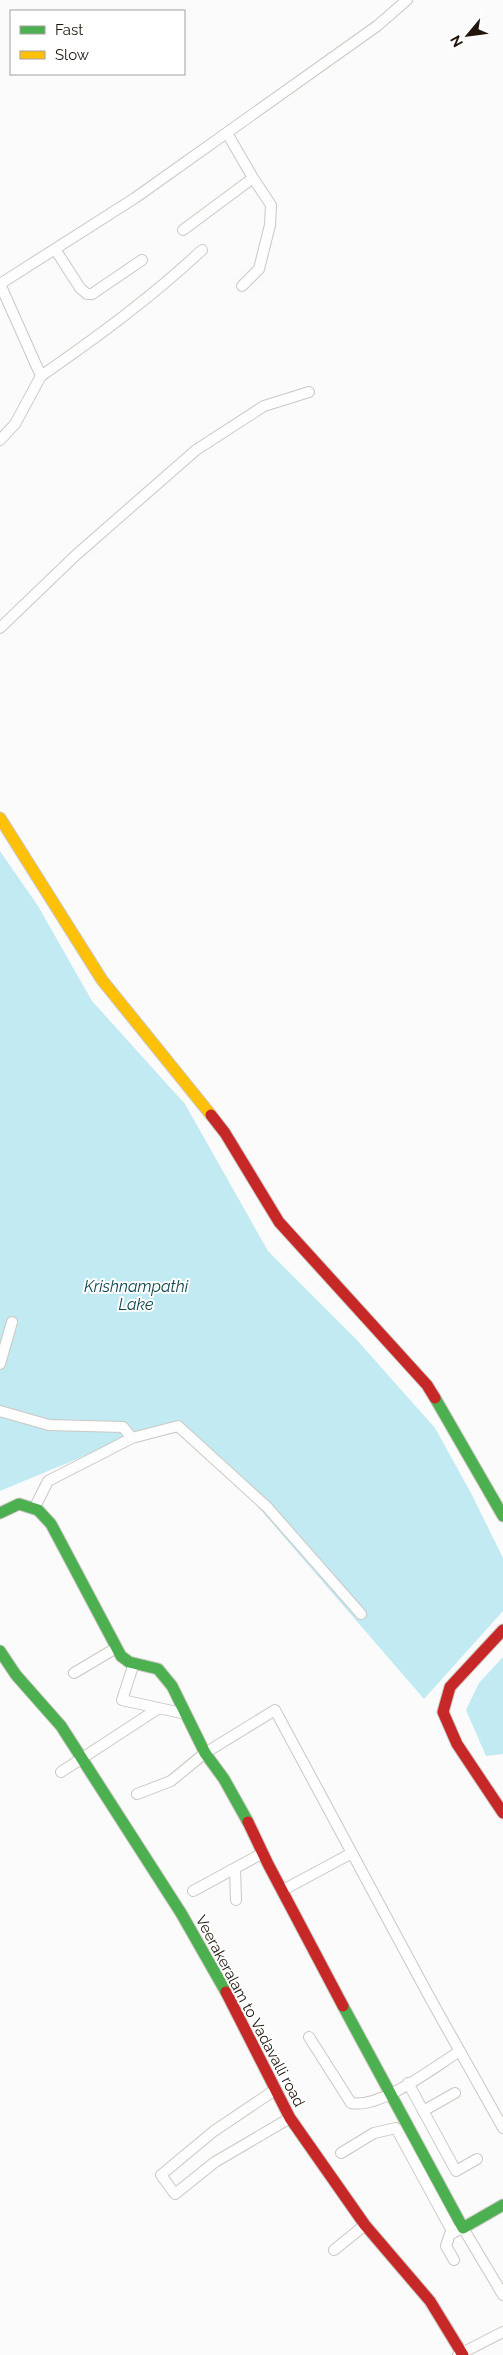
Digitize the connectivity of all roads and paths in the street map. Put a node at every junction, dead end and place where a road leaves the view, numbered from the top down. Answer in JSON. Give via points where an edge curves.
{"nodes":[{"id":1,"x":407,"y":0,"type":"edge"},
{"id":2,"x":227,"y":133,"type":"junction"},
{"id":3,"x":253,"y":178,"type":"junction"},
{"id":4,"x":182,"y":230,"type":"dead end"},
{"id":5,"x":55,"y":248,"type":"junction"},
{"id":6,"x":202,"y":250,"type":"dead end"},
{"id":7,"x":142,"y":260,"type":"dead end"},
{"id":8,"x":0,"y":284,"type":"edge"},
{"id":9,"x":242,"y":286,"type":"dead end"},
{"id":10,"x":41,"y":376,"type":"junction"},
{"id":11,"x":309,"y":392,"type":"dead end"},
{"id":12,"x":0,"y":440,"type":"edge"},
{"id":13,"x":0,"y":628,"type":"edge"},
{"id":14,"x":0,"y":818,"type":"edge"},
{"id":15,"x":12,"y":1322,"type":"dead end"},
{"id":16,"x":0,"y":1364,"type":"edge"},
{"id":17,"x":0,"y":1411,"type":"edge"},
{"id":18,"x":132,"y":1438,"type":"junction"},
{"id":19,"x":34,"y":1508,"type":"junction"},
{"id":20,"x":0,"y":1513,"type":"edge"},
{"id":21,"x":503,"y":1516,"type":"edge"},
{"id":22,"x":361,"y":1614,"type":"dead end"},
{"id":23,"x":503,"y":1630,"type":"edge"},
{"id":24,"x":116,"y":1648,"type":"junction"},
{"id":25,"x":0,"y":1651,"type":"edge"},
{"id":26,"x":134,"y":1663,"type":"junction"},
{"id":27,"x":74,"y":1673,"type":"dead end"},
{"id":28,"x":159,"y":1708,"type":"junction"},
{"id":29,"x":186,"y":1714,"type":"junction"},
{"id":30,"x":206,"y":1753,"type":"junction"},
{"id":31,"x":82,"y":1760,"type":"junction"},
{"id":32,"x":61,"y":1772,"type":"dead end"},
{"id":33,"x":137,"y":1794,"type":"dead end"},
{"id":34,"x":503,"y":1813,"type":"edge"},
{"id":35,"x":263,"y":1853,"type":"junction"},
{"id":36,"x":352,"y":1853,"type":"junction"},
{"id":37,"x":235,"y":1868,"type":"junction"},
{"id":38,"x":283,"y":1890,"type":"junction"},
{"id":39,"x":193,"y":1891,"type":"dead end"},
{"id":40,"x":236,"y":1900,"type":"dead end"},
{"id":41,"x":309,"y":2037,"type":"dead end"},
{"id":42,"x":460,"y":2051,"type":"junction"},
{"id":43,"x":408,"y":2083,"type":"junction"},
{"id":44,"x":275,"y":2090,"type":"junction"},
{"id":45,"x":391,"y":2093,"type":"junction"},
{"id":46,"x":455,"y":2093,"type":"dead end"},
{"id":47,"x":423,"y":2111,"type":"junction"},
{"id":48,"x":290,"y":2118,"type":"junction"},
{"id":49,"x":503,"y":2128,"type":"edge"},
{"id":50,"x":340,"y":2153,"type":"dead end"},
{"id":51,"x":477,"y":2160,"type":"dead end"},
{"id":52,"x":503,"y":2205,"type":"edge"},
{"id":53,"x":364,"y":2225,"type":"junction"},
{"id":54,"x":458,"y":2230,"type":"junction"},
{"id":55,"x":334,"y":2250,"type":"dead end"},
{"id":56,"x":454,"y":2260,"type":"dead end"},
{"id":57,"x":503,"y":2295,"type":"edge"},
{"id":58,"x":503,"y":2332,"type":"edge"},
{"id":59,"x":461,"y":2354,"type":"edge"}],
"edges":[{"from":1,"to":2,"type":"street"},
{"from":2,"to":3,"type":"street"},
{"from":2,"to":5,"type":"street","via":[[135,198]]},
{"from":3,"to":4,"type":"street"},
{"from":3,"to":9,"type":"street","via":[[271,205],[270,225],[259,269]]},
{"from":5,"to":7,"type":"street","via":[[87,294],[99,290]]},
{"from":5,"to":8,"type":"street"},
{"from":6,"to":10,"type":"street","via":[[165,285]]},
{"from":8,"to":10,"type":"street"},
{"from":10,"to":12,"type":"street","via":[[15,424]]},
{"from":11,"to":13,"type":"street","via":[[264,406],[196,450],[76,555]]},
{"from":14,"to":21,"type":"street","via":[[102,980],[225,1133],[279,1222],[427,1385]]},
{"from":15,"to":16,"type":"street"},
{"from":17,"to":18,"type":"street","via":[[49,1425],[123,1427]]},
{"from":18,"to":19,"type":"street","via":[[48,1481]]},
{"from":18,"to":22,"type":"street","via":[[178,1426],[267,1507]]},
{"from":19,"to":20,"type":"street","via":[[19,1504]]},
{"from":19,"to":24,"type":"street","via":[[51,1524]]},
{"from":23,"to":34,"type":"street","via":[[450,1687],[443,1712],[457,1744]]},
{"from":24,"to":26,"type":"street","via":[[120,1656]]},
{"from":24,"to":27,"type":"street"},
{"from":25,"to":31,"type":"street","name":"Veerakeralam to Vadavalli road","via":[[60,1726]]},
{"from":26,"to":28,"type":"street","via":[[122,1700]]},
{"from":26,"to":29,"type":"street","via":[[158,1669],[172,1686]]},
{"from":28,"to":29,"type":"street"},
{"from":28,"to":31,"type":"street"},
{"from":29,"to":30,"type":"street"},
{"from":30,"to":33,"type":"street","via":[[171,1780]]},
{"from":30,"to":35,"type":"street","via":[[252,1828]]},
{"from":30,"to":36,"type":"street","via":[[275,1710]]},
{"from":31,"to":32,"type":"street"},
{"from":31,"to":44,"type":"street","name":"Veerakeralam to Vadavalli road","via":[[213,1966]]},
{"from":35,"to":37,"type":"street"},
{"from":35,"to":38,"type":"street"},
{"from":36,"to":38,"type":"street"},
{"from":36,"to":42,"type":"street"},
{"from":37,"to":39,"type":"street"},
{"from":37,"to":40,"type":"street"},
{"from":38,"to":45,"type":"street"},
{"from":41,"to":45,"type":"street","via":[[351,2103],[360,2105]]},
{"from":42,"to":43,"type":"street"},
{"from":42,"to":49,"type":"street"},
{"from":43,"to":45,"type":"street"},
{"from":43,"to":47,"type":"street"},
{"from":44,"to":48,"type":"street","name":"Veerakeralam to Vadavalli road"},
{"from":44,"to":48,"type":"street","via":[[214,2131],[162,2175],[175,2194],[215,2162]]},
{"from":45,"to":54,"type":"street"},
{"from":46,"to":47,"type":"street"},
{"from":47,"to":51,"type":"street","via":[[456,2172]]},
{"from":48,"to":53,"type":"street","name":"Veerakeralam to Vadavalli road"},
{"from":50,"to":54,"type":"street","via":[[374,2133],[396,2128]]},
{"from":52,"to":54,"type":"street"},
{"from":53,"to":55,"type":"street"},
{"from":53,"to":59,"type":"street","name":"Veerakeralam to Vadavalli road","via":[[430,2301]]},
{"from":54,"to":56,"type":"street","via":[[450,2234],[446,2246]]},
{"from":54,"to":57,"type":"street"},
{"from":58,"to":59,"type":"street"}]}
